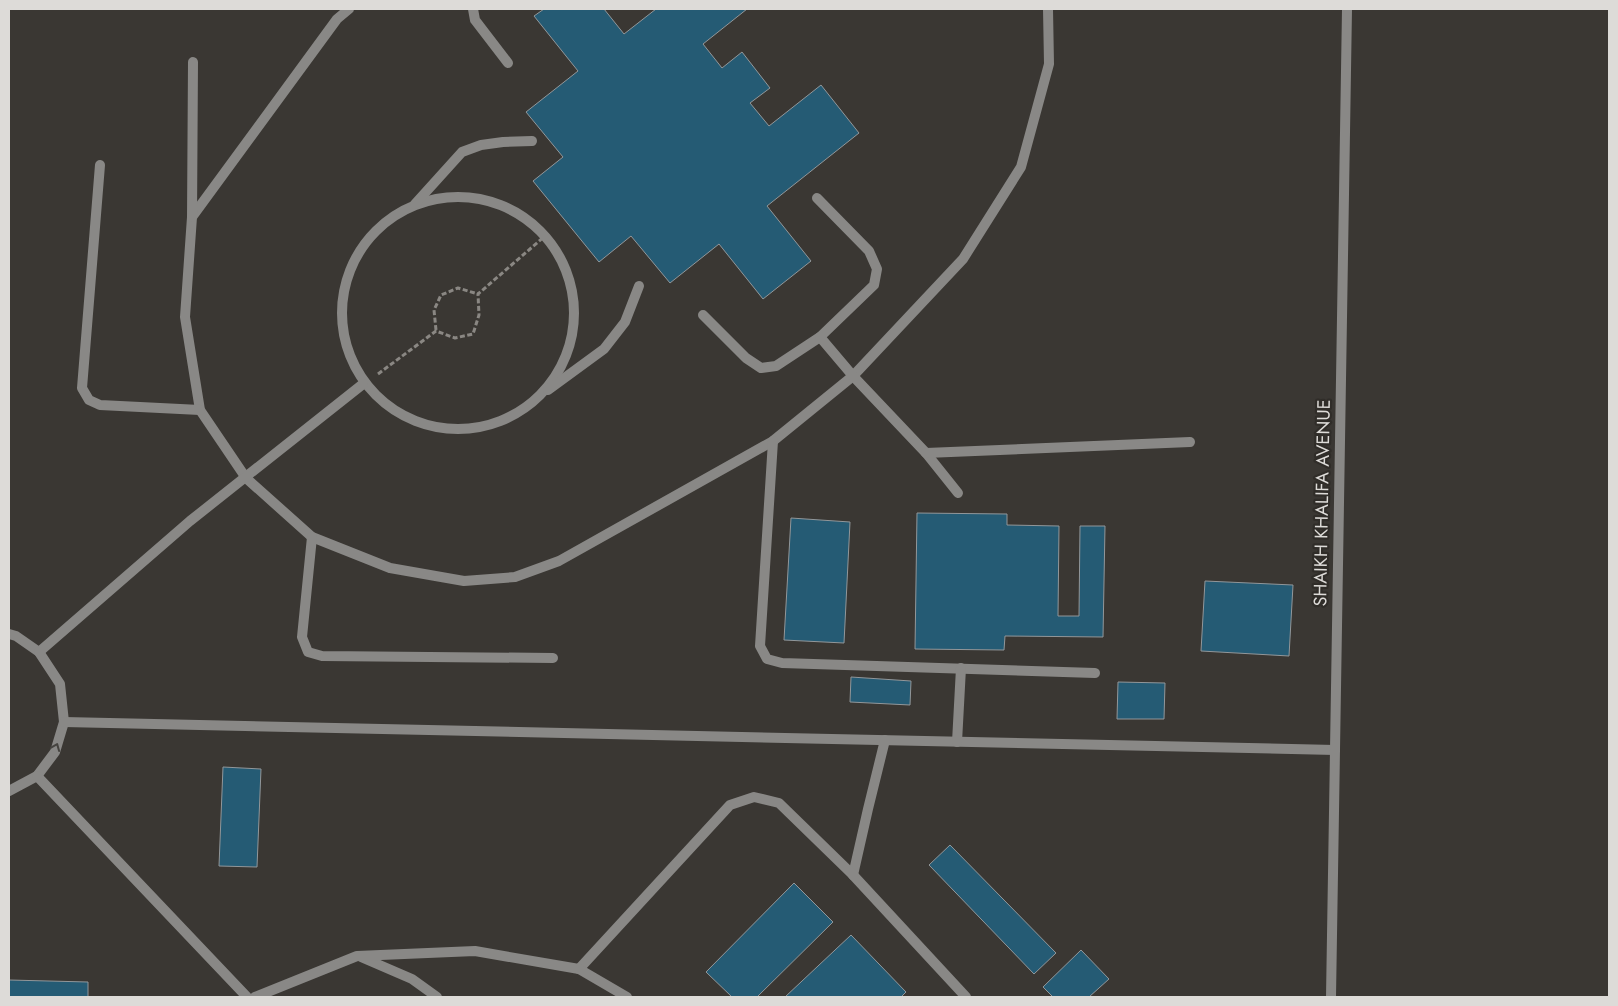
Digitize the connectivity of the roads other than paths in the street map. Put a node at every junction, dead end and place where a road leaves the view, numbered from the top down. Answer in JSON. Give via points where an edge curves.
{"nodes":[{"id":1,"x":348,"y":9,"type":"edge"},
{"id":2,"x":473,"y":9,"type":"edge"},
{"id":3,"x":1048,"y":9,"type":"edge"},
{"id":4,"x":1347,"y":9,"type":"edge"},
{"id":5,"x":193,"y":62,"type":"dead end"},
{"id":6,"x":508,"y":63,"type":"dead end"},
{"id":7,"x":532,"y":141,"type":"dead end"},
{"id":8,"x":100,"y":165,"type":"dead end"},
{"id":9,"x":817,"y":198,"type":"dead end"},
{"id":10,"x":415,"y":204,"type":"junction"},
{"id":11,"x":192,"y":217,"type":"junction"},
{"id":12,"x":639,"y":286,"type":"dead end"},
{"id":13,"x":703,"y":315,"type":"dead end"},
{"id":14,"x":820,"y":337,"type":"junction"},
{"id":15,"x":853,"y":376,"type":"junction"},
{"id":16,"x":363,"y":384,"type":"junction"},
{"id":17,"x":543,"y":393,"type":"junction"},
{"id":18,"x":200,"y":410,"type":"junction"},
{"id":19,"x":773,"y":441,"type":"junction"},
{"id":20,"x":1190,"y":442,"type":"dead end"},
{"id":21,"x":926,"y":453,"type":"junction"},
{"id":22,"x":246,"y":478,"type":"junction"},
{"id":23,"x":958,"y":493,"type":"dead end"},
{"id":24,"x":312,"y":537,"type":"junction"},
{"id":25,"x":9,"y":634,"type":"edge"},
{"id":26,"x":39,"y":652,"type":"junction"},
{"id":27,"x":553,"y":658,"type":"dead end"},
{"id":28,"x":961,"y":668,"type":"junction"},
{"id":29,"x":1095,"y":673,"type":"dead end"},
{"id":30,"x":64,"y":722,"type":"junction"},
{"id":31,"x":885,"y":740,"type":"junction"},
{"id":32,"x":957,"y":742,"type":"junction"},
{"id":33,"x":1335,"y":750,"type":"junction"},
{"id":34,"x":36,"y":776,"type":"junction"},
{"id":35,"x":9,"y":791,"type":"edge"},
{"id":36,"x":853,"y":875,"type":"junction"},
{"id":37,"x":357,"y":956,"type":"junction"},
{"id":38,"x":579,"y":969,"type":"junction"},
{"id":39,"x":247,"y":997,"type":"edge"},
{"id":40,"x":255,"y":997,"type":"edge"},
{"id":41,"x":437,"y":997,"type":"edge"},
{"id":42,"x":627,"y":997,"type":"edge"},
{"id":43,"x":966,"y":997,"type":"edge"},
{"id":44,"x":1331,"y":997,"type":"edge"}],
"edges":[{"from":1,"to":11,"type":"street","via":[[337,19]]},
{"from":2,"to":6,"type":"street","via":[[475,20]]},
{"from":3,"to":15,"type":"street","via":[[1049,64],[1021,167],[963,259]]},
{"from":4,"to":33,"type":"street","name":"SHAIKH KHALIFA AVENUE"},
{"from":5,"to":11,"type":"street"},
{"from":7,"to":10,"type":"street","via":[[481,145],[462,152]]},
{"from":8,"to":18,"type":"street","via":[[82,388],[89,400],[100,405]]},
{"from":9,"to":14,"type":"street","via":[[869,251],[877,268],[874,285]]},
{"from":10,"to":16,"type":"street","via":[[370,234],[344,281],[341,335]]},
{"from":10,"to":17,"type":"street","via":[[462,196],[508,208],[545,236],[567,273],[575,315],[566,357]]},
{"from":11,"to":18,"type":"street","via":[[185,318]]},
{"from":12,"to":17,"type":"street","via":[[625,322],[604,349]]},
{"from":13,"to":14,"type":"street","via":[[746,358],[761,368],[776,366]]},
{"from":14,"to":15,"type":"street"},
{"from":15,"to":19,"type":"street"},
{"from":15,"to":21,"type":"street"},
{"from":16,"to":17,"type":"street","via":[[402,417],[451,430],[501,422]]},
{"from":16,"to":22,"type":"street"},
{"from":18,"to":22,"type":"street"},
{"from":19,"to":24,"type":"street","via":[[559,561],[515,577],[464,581],[390,568]]},
{"from":19,"to":28,"type":"street","via":[[760,646],[768,659],[782,663]]},
{"from":20,"to":21,"type":"street"},
{"from":21,"to":23,"type":"street"},
{"from":22,"to":24,"type":"street"},
{"from":22,"to":26,"type":"street","via":[[190,521]]},
{"from":24,"to":27,"type":"street","via":[[302,637],[308,652],[322,656]]},
{"from":25,"to":26,"type":"street"},
{"from":26,"to":30,"type":"street","via":[[60,684]]},
{"from":28,"to":29,"type":"street"},
{"from":28,"to":32,"type":"street"},
{"from":30,"to":31,"type":"street"},
{"from":34,"to":30,"type":"street","one_way":true,"via":[[55,752]]},
{"from":31,"to":32,"type":"street"},
{"from":31,"to":36,"type":"street"},
{"from":32,"to":33,"type":"street"},
{"from":33,"to":44,"type":"street","name":"SHAIKH KHALIFA AVENUE"},
{"from":34,"to":35,"type":"street"},
{"from":34,"to":39,"type":"street"},
{"from":36,"to":38,"type":"street","via":[[779,803],[754,797],[730,805]]},
{"from":36,"to":43,"type":"street"},
{"from":37,"to":38,"type":"street","via":[[475,951]]},
{"from":37,"to":40,"type":"street"},
{"from":37,"to":41,"type":"street","via":[[412,980]]},
{"from":38,"to":42,"type":"street"}]}
